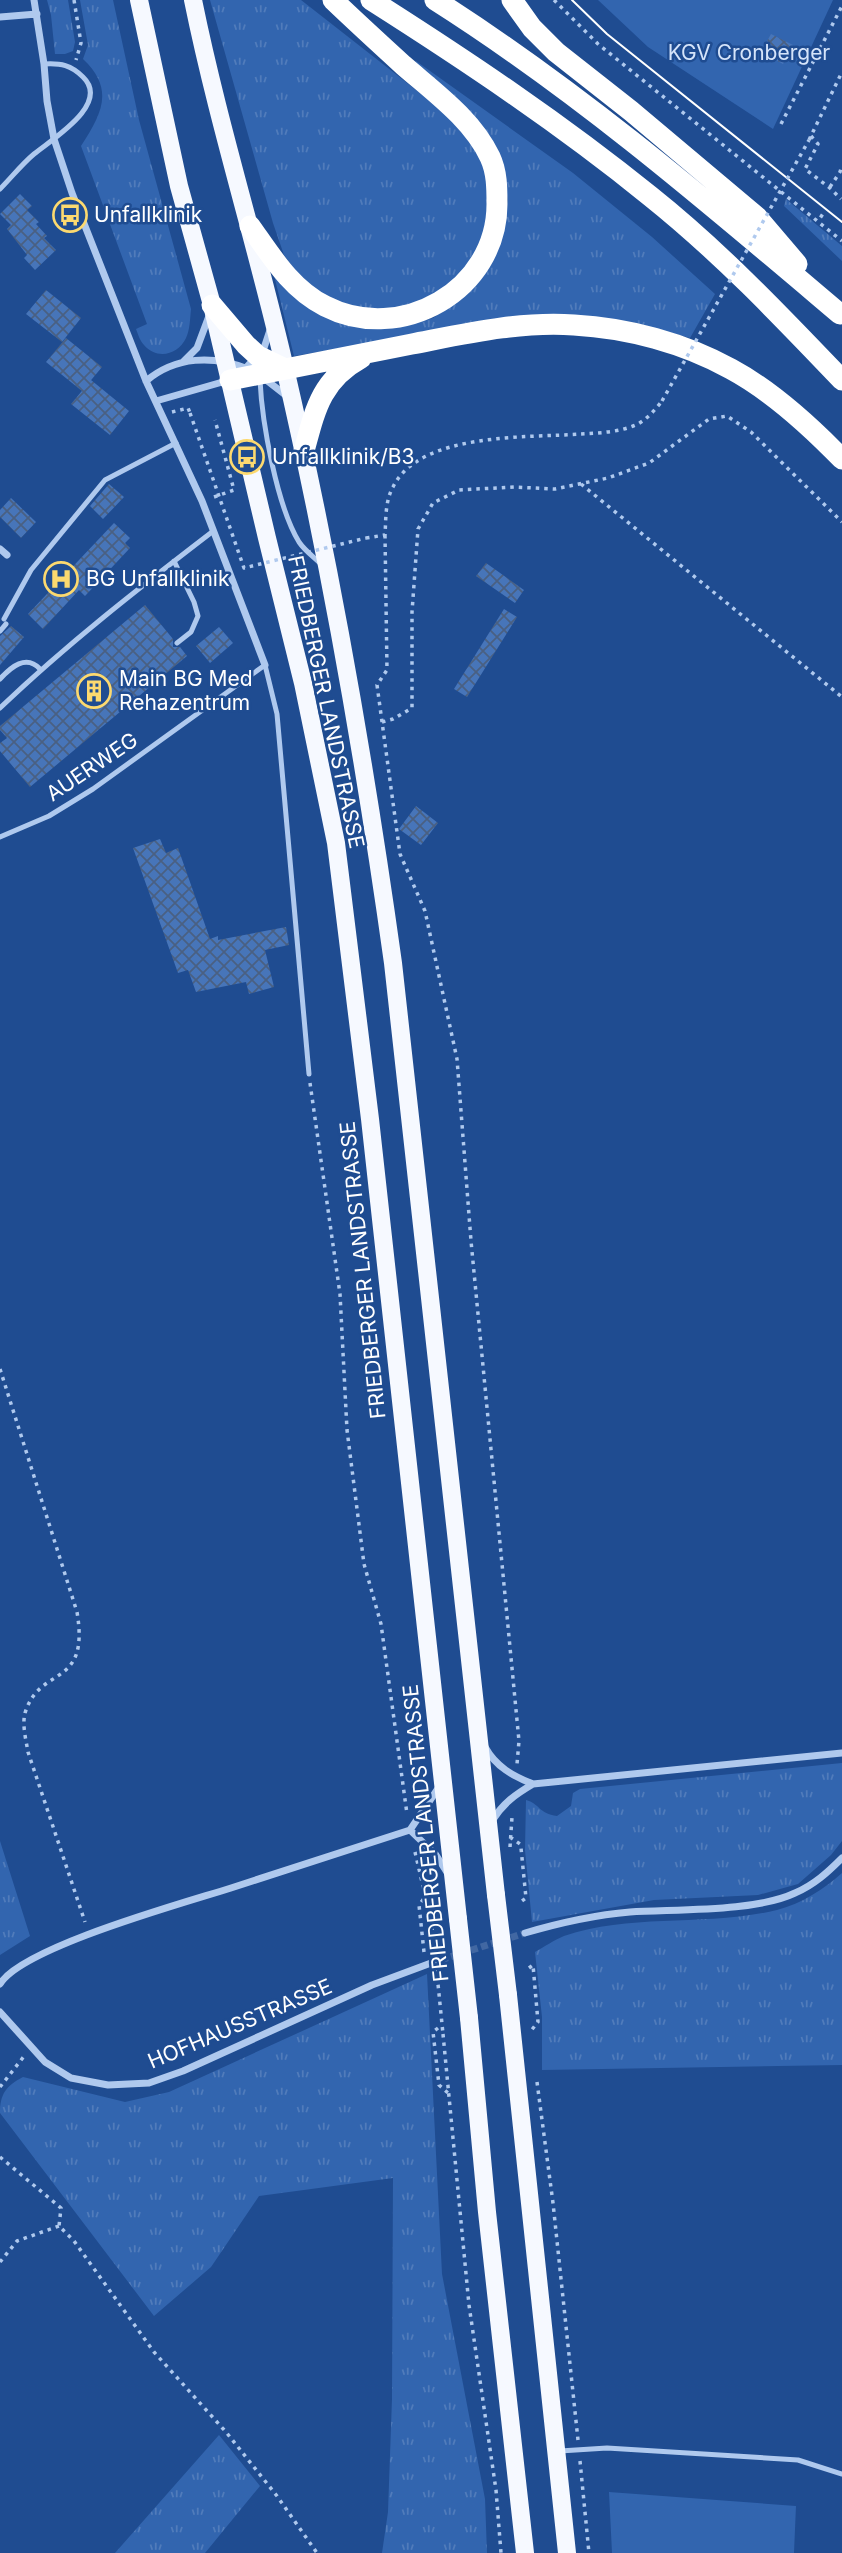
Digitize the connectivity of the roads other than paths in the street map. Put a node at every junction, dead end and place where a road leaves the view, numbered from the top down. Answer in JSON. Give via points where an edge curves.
{"nodes":[{"id":1,"x":34,"y":0,"type":"edge"},
{"id":2,"x":139,"y":0,"type":"edge"},
{"id":3,"x":193,"y":0,"type":"edge"},
{"id":4,"x":333,"y":0,"type":"edge"},
{"id":5,"x":371,"y":0,"type":"edge"},
{"id":6,"x":435,"y":0,"type":"edge"},
{"id":7,"x":512,"y":0,"type":"edge"},
{"id":8,"x":37,"y":13,"type":"junction"},
{"id":9,"x":0,"y":17,"type":"edge"},
{"id":10,"x":44,"y":64,"type":"junction"},
{"id":11,"x":54,"y":139,"type":"junction"},
{"id":12,"x":0,"y":189,"type":"edge"},
{"id":13,"x":250,"y":226,"type":"junction"},
{"id":14,"x":212,"y":305,"type":"junction"},
{"id":15,"x":271,"y":309,"type":"junction"},
{"id":16,"x":841,"y":315,"type":"edge"},
{"id":17,"x":372,"y":352,"type":"junction"},
{"id":18,"x":183,"y":362,"type":"junction"},
{"id":19,"x":244,"y":368,"type":"junction"},
{"id":20,"x":285,"y":369,"type":"junction"},
{"id":21,"x":842,"y":380,"type":"edge"},
{"id":22,"x":146,"y":381,"type":"junction"},
{"id":23,"x":292,"y":399,"type":"junction"},
{"id":24,"x":156,"y":401,"type":"junction"},
{"id":25,"x":177,"y":443,"type":"junction"},
{"id":26,"x":304,"y":451,"type":"junction"},
{"id":27,"x":842,"y":459,"type":"edge"},
{"id":28,"x":212,"y":532,"type":"junction"},
{"id":29,"x":174,"y":561,"type":"junction"},
{"id":30,"x":329,"y":572,"type":"junction"},
{"id":31,"x":0,"y":631,"type":"edge"},
{"id":32,"x":177,"y":643,"type":"dead end"},
{"id":33,"x":265,"y":665,"type":"junction"},
{"id":34,"x":40,"y":669,"type":"junction"},
{"id":35,"x":0,"y":679,"type":"edge"},
{"id":36,"x":0,"y":708,"type":"edge"},
{"id":37,"x":0,"y":837,"type":"edge"},
{"id":38,"x":309,"y":1074,"type":"road end"},
{"id":39,"x":479,"y":1735,"type":"junction"},
{"id":40,"x":842,"y":1754,"type":"edge"},
{"id":41,"x":442,"y":1781,"type":"junction"},
{"id":42,"x":533,"y":1784,"type":"junction"},
{"id":43,"x":488,"y":1828,"type":"junction"},
{"id":44,"x":410,"y":1830,"type":"junction"},
{"id":45,"x":842,"y":1858,"type":"edge"},
{"id":46,"x":454,"y":1884,"type":"junction"},
{"id":47,"x":525,"y":1933,"type":"tunnel mouth"},
{"id":48,"x":431,"y":1963,"type":"tunnel mouth"},
{"id":49,"x":0,"y":1984,"type":"edge"},
{"id":50,"x":0,"y":2012,"type":"edge"},
{"id":51,"x":557,"y":2452,"type":"junction"},
{"id":52,"x":842,"y":2474,"type":"edge"},
{"id":53,"x":526,"y":2553,"type":"edge"},
{"id":54,"x":567,"y":2553,"type":"edge"}],
"edges":[{"from":1,"to":8,"type":"street"},
{"from":2,"to":14,"type":"main road","name":"FRIEDBERGER LANDSTRASSE","via":[[179,186]]},
{"from":3,"to":13,"type":"main road","name":"FRIEDBERGER LANDSTRASSE"},
{"from":4,"to":13,"type":"highway","via":[[439,95],[480,141],[495,174],[497,212],[491,241],[467,280],[442,302],[381,320],[346,315],[311,298],[295,286]]},
{"from":5,"to":21,"type":"highway","via":[[497,82],[651,197],[793,328]]},
{"from":6,"to":16,"type":"highway","via":[[592,109]]},
{"from":7,"to":16,"type":"highway","via":[[556,52],[757,218]]},
{"from":8,"to":9,"type":"street"},
{"from":8,"to":10,"type":"street"},
{"from":10,"to":11,"type":"street"},
{"from":10,"to":11,"type":"lane","via":[[73,67],[88,81],[90,101],[84,112]]},
{"from":11,"to":12,"type":"lane"},
{"from":11,"to":22,"type":"street"},
{"from":13,"to":15,"type":"main road","name":"FRIEDBERGER LANDSTRASSE"},
{"from":14,"to":18,"type":"street","via":[[201,341]]},
{"from":14,"to":19,"type":"main road","name":"FRIEDBERGER LANDSTRASSE"},
{"from":14,"to":19,"type":"highway","via":[[246,345]]},
{"from":15,"to":19,"type":"street","name":"FRIEDBERGER LANDSTRASSE","via":[[270,331]]},
{"from":15,"to":20,"type":"main road","name":"FRIEDBERGER LANDSTRASSE"},
{"from":17,"to":20,"type":"highway"},
{"from":17,"to":26,"type":"highway","via":[[331,381],[318,402]]},
{"from":17,"to":27,"type":"highway","via":[[517,327],[573,325],[650,337],[734,370],[804,423]]},
{"from":18,"to":19,"type":"street","via":[[201,359]]},
{"from":18,"to":22,"type":"street"},
{"from":19,"to":20,"type":"highway"},
{"from":19,"to":23,"type":"street"},
{"from":19,"to":24,"type":"street"},
{"from":19,"to":30,"type":"lane","via":[[261,408],[281,499],[300,543]]},
{"from":19,"to":41,"type":"main road","name":"FRIEDBERGER LANDSTRASSE","via":[[336,843]]},
{"from":20,"to":23,"type":"main road","name":"FRIEDBERGER LANDSTRASSE"},
{"from":22,"to":24,"type":"street"},
{"from":23,"to":26,"type":"main road","name":"FRIEDBERGER LANDSTRASSE"},
{"from":24,"to":25,"type":"street"},
{"from":25,"to":28,"type":"street"},
{"from":25,"to":31,"type":"lane","via":[[105,480],[31,570]]},
{"from":26,"to":30,"type":"main road","name":"FRIEDBERGER LANDSTRASSE"},
{"from":28,"to":29,"type":"lane"},
{"from":28,"to":33,"type":"street"},
{"from":29,"to":32,"type":"lane","via":[[198,616],[191,632]]},
{"from":29,"to":34,"type":"lane"},
{"from":30,"to":39,"type":"main road","name":"FRIEDBERGER LANDSTRASSE","via":[[393,963]]},
{"from":33,"to":37,"type":"lane","name":"AUERWEG","via":[[93,789],[49,816]]},
{"from":33,"to":38,"type":"lane","via":[[277,714]]},
{"from":34,"to":35,"type":"lane","via":[[18,663]]},
{"from":34,"to":36,"type":"lane"},
{"from":39,"to":42,"type":"street","via":[[503,1769]]},
{"from":39,"to":43,"type":"main road","name":"FRIEDBERGER LANDSTRASSE"},
{"from":40,"to":42,"type":"street"},
{"from":41,"to":44,"type":"street"},
{"from":41,"to":46,"type":"main road","name":"FRIEDBERGER LANDSTRASSE"},
{"from":42,"to":43,"type":"street","via":[[500,1808]]},
{"from":43,"to":51,"type":"main road","name":"FRIEDBERGER LANDSTRASSE","bridge":true},
{"from":44,"to":46,"type":"street","via":[[436,1855]]},
{"from":44,"to":49,"type":"street","via":[[89,1933],[23,1964]]},
{"from":45,"to":47,"type":"street","via":[[821,1879],[771,1902],[627,1913]]},
{"from":46,"to":53,"type":"main road","name":"FRIEDBERGER LANDSTRASSE","bridge":true},
{"from":48,"to":50,"type":"street","name":"HOFHAUSSTRASSE","via":[[149,2083],[108,2085],[71,2078],[45,2062]]},
{"from":51,"to":52,"type":"lane","via":[[607,2448],[798,2460]]},
{"from":51,"to":54,"type":"main road","name":"FRIEDBERGER LANDSTRASSE"}]}
